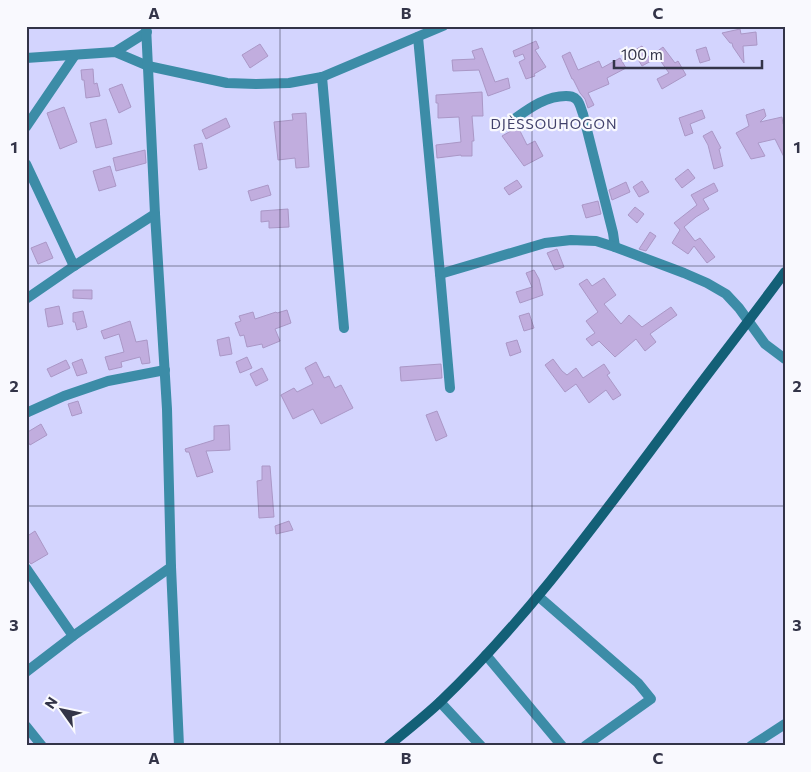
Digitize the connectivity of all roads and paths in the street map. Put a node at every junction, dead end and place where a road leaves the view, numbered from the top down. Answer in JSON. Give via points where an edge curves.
{"nodes":[{"id":1,"x":443,"y":26,"type":"edge"},
{"id":2,"x":147,"y":29,"type":"edge"},
{"id":3,"x":418,"y":37,"type":"junction"},
{"id":4,"x":115,"y":52,"type":"junction"},
{"id":5,"x":75,"y":55,"type":"junction"},
{"id":6,"x":26,"y":58,"type":"edge"},
{"id":7,"x":148,"y":66,"type":"junction"},
{"id":8,"x":322,"y":77,"type":"junction"},
{"id":9,"x":507,"y":124,"type":"dead end"},
{"id":10,"x":26,"y":127,"type":"edge"},
{"id":11,"x":26,"y":164,"type":"edge"},
{"id":12,"x":155,"y":214,"type":"junction"},
{"id":13,"x":616,"y":247,"type":"junction"},
{"id":14,"x":74,"y":266,"type":"junction"},
{"id":15,"x":785,"y":272,"type":"edge"},
{"id":16,"x":440,"y":274,"type":"junction"},
{"id":17,"x":26,"y":299,"type":"edge"},
{"id":18,"x":749,"y":321,"type":"junction"},
{"id":19,"x":344,"y":328,"type":"dead end"},
{"id":20,"x":785,"y":359,"type":"edge"},
{"id":21,"x":164,"y":370,"type":"junction"},
{"id":22,"x":450,"y":388,"type":"dead end"},
{"id":23,"x":26,"y":413,"type":"edge"},
{"id":24,"x":171,"y":567,"type":"junction"},
{"id":25,"x":26,"y":568,"type":"edge"},
{"id":26,"x":538,"y":596,"type":"junction"},
{"id":27,"x":73,"y":636,"type":"junction"},
{"id":28,"x":486,"y":655,"type":"junction"},
{"id":29,"x":26,"y":672,"type":"edge"},
{"id":30,"x":440,"y":702,"type":"junction"},
{"id":31,"x":785,"y":724,"type":"edge"},
{"id":32,"x":26,"y":726,"type":"edge"},
{"id":33,"x":42,"y":746,"type":"edge"},
{"id":34,"x":179,"y":746,"type":"edge"},
{"id":35,"x":388,"y":746,"type":"edge"},
{"id":36,"x":481,"y":746,"type":"edge"},
{"id":37,"x":562,"y":746,"type":"edge"},
{"id":38,"x":585,"y":746,"type":"edge"},
{"id":39,"x":751,"y":746,"type":"edge"}],
"edges":[{"from":1,"to":3,"type":"street"},
{"from":2,"to":4,"type":"street"},
{"from":2,"to":7,"type":"street"},
{"from":3,"to":8,"type":"street"},
{"from":3,"to":16,"type":"street"},
{"from":4,"to":5,"type":"street"},
{"from":4,"to":7,"type":"street"},
{"from":5,"to":6,"type":"street"},
{"from":5,"to":10,"type":"street"},
{"from":7,"to":8,"type":"street","via":[[227,83],[289,83]]},
{"from":7,"to":12,"type":"street"},
{"from":8,"to":19,"type":"street"},
{"from":9,"to":13,"type":"street","via":[[545,99],[570,96],[576,99]]},
{"from":11,"to":14,"type":"street"},
{"from":12,"to":14,"type":"street"},
{"from":12,"to":21,"type":"street"},
{"from":13,"to":16,"type":"street","via":[[588,240],[545,243]]},
{"from":13,"to":18,"type":"street","via":[[707,283],[726,294]]},
{"from":14,"to":17,"type":"street"},
{"from":15,"to":18,"type":"street"},
{"from":16,"to":22,"type":"street"},
{"from":18,"to":20,"type":"street","via":[[765,344]]},
{"from":18,"to":26,"type":"street"},
{"from":21,"to":23,"type":"street","via":[[108,381]]},
{"from":21,"to":24,"type":"street"},
{"from":24,"to":27,"type":"street"},
{"from":24,"to":34,"type":"street"},
{"from":25,"to":27,"type":"street"},
{"from":26,"to":28,"type":"street"},
{"from":26,"to":38,"type":"street","via":[[638,683],[651,699]]},
{"from":27,"to":29,"type":"street"},
{"from":28,"to":30,"type":"street"},
{"from":28,"to":37,"type":"street"},
{"from":30,"to":35,"type":"street"},
{"from":30,"to":36,"type":"street"},
{"from":31,"to":39,"type":"street"},
{"from":32,"to":33,"type":"street"}]}
